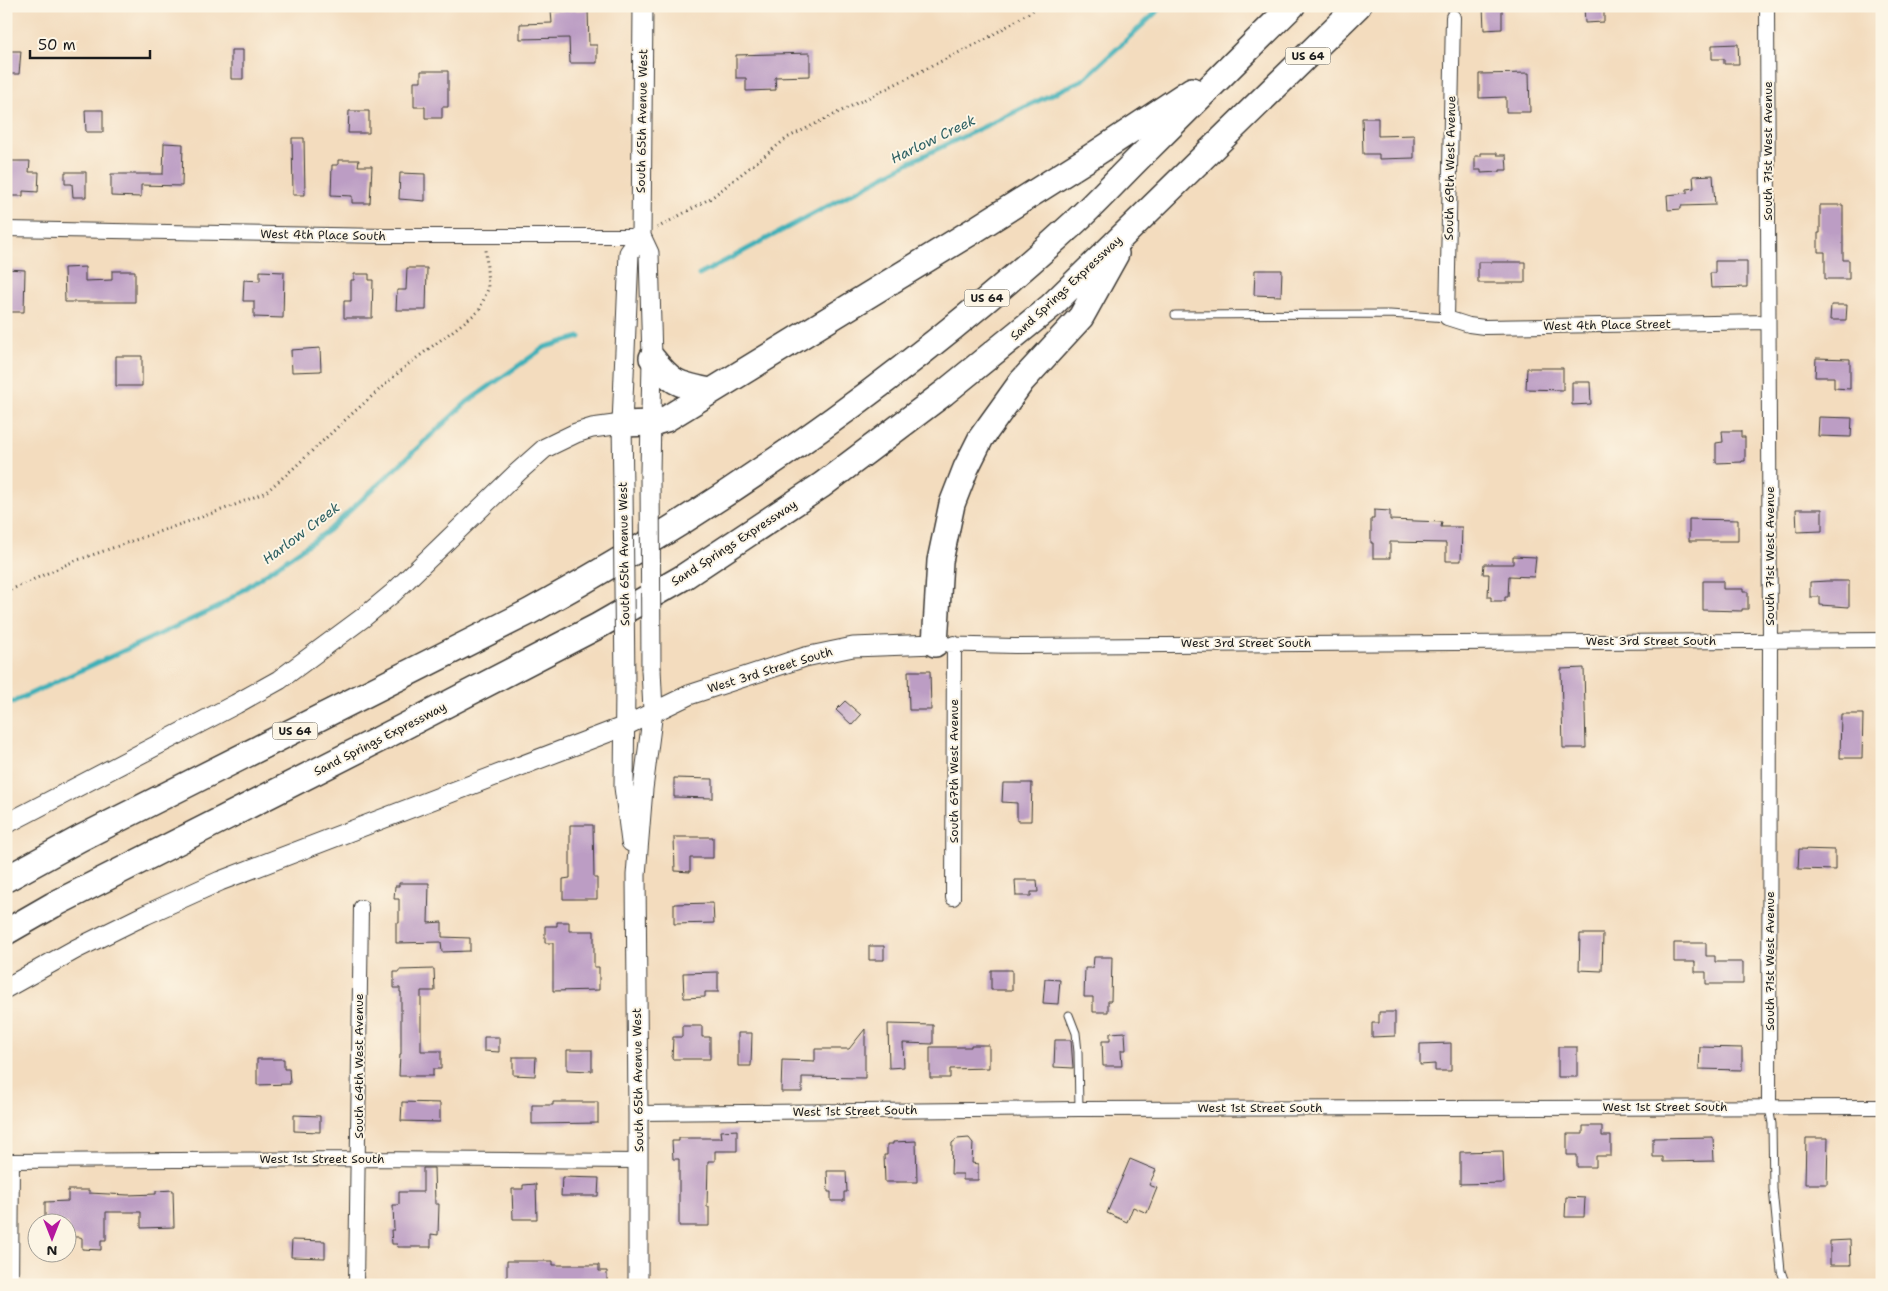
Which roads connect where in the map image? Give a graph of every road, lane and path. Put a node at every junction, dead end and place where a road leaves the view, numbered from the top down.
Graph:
1 (643, 6) edge
2 (1037, 6) edge
3 (1292, 6) edge
4 (1358, 6) edge
5 (1767, 6) edge
6 (1452, 17) dead end
7 (1238, 59) junction
8 (6, 229) edge
9 (1130, 229) junction
10 (486, 236) junction
11 (640, 236) junction
12 (1175, 315) dead end
13 (1447, 318) junction
14 (1768, 322) junction
15 (652, 358) junction
16 (710, 391) junction
17 (652, 423) junction
18 (622, 424) junction
19 (6, 592) edge
20 (1770, 640) junction
21 (1882, 640) edge
22 (944, 644) junction
23 (653, 711) junction
24 (625, 726) junction
25 (6, 824) edge
26 (636, 875) junction
27 (6, 879) edge
28 (953, 898) dead end
29 (360, 907) dead end
30 (6, 932) edge
31 (6, 988) edge
32 (1069, 1015) dead end
33 (1769, 1106) junction
34 (1882, 1107) edge
35 (1079, 1109) junction
36 (638, 1113) junction
37 (359, 1159) junction
38 (9, 1161) edge
39 (639, 1161) junction
40 (11, 1285) edge
41 (356, 1285) edge
42 (638, 1285) edge
43 (1786, 1285) edge

1 - 11 street, South 65th Avenue West
2 - 11 path
3 - 7 highway, US 64
4 - 9 highway, Sand Springs Expressway / US 64
5 - 14 street, South 71st West Avenue
6 - 13 street, South 69th West Avenue
7 - 16 highway
7 - 27 highway, US 64
8 - 10 street, West 4th Place South
9 - 22 highway
9 - 30 highway, Sand Springs Expressway / US 64
10 - 11 street, West 4th Place South
10 - 19 path
11 - 15 street, South 65th Avenue West
11 - 18 street, South 65th Avenue West
12 - 13 lane
13 - 14 street, West 4th Place Street
14 - 20 street, South 71st West Avenue
15 - 16 highway
15 - 17 street, South 65th Avenue West
16 - 17 highway
17 - 18 highway
17 - 23 street, South 65th Avenue West, bridge
18 - 24 street, South 65th Avenue West, bridge
18 - 25 street
20 - 21 street, West 3rd Street South
20 - 22 street, West 3rd Street South
20 - 33 street, South 71st West Avenue
22 - 23 street, West 3rd Street South
22 - 28 street, South 67th West Avenue
23 - 24 street, West 3rd Street South
23 - 26 street, South 65th Avenue West
24 - 26 street, South 65th Avenue West
24 - 31 street, West 3rd Street South
26 - 36 street, South 65th Avenue West
29 - 37 street, South 64th West Avenue
32 - 35 lane
33 - 34 street, West 1st Street South
33 - 35 street, West 1st Street South
33 - 43 lane
35 - 36 street, West 1st Street South
36 - 39 street, South 65th Avenue West
37 - 38 street, West 1st Street South
37 - 39 street, West 1st Street South
37 - 41 street, South 64th West Avenue
38 - 40 street
39 - 42 street, South 65th Avenue West

